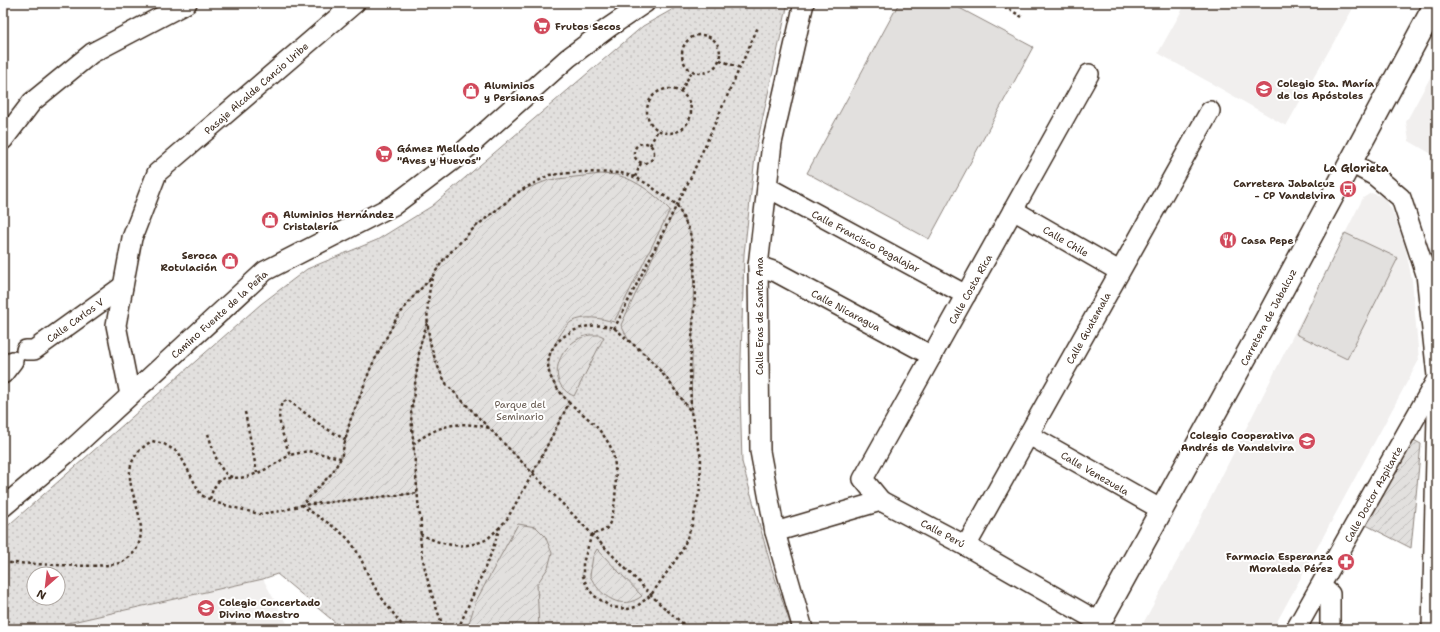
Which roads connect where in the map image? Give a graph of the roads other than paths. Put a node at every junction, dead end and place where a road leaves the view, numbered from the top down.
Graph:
1 (187, 3) edge
2 (355, 3) edge
3 (645, 3) edge
4 (804, 3) edge
5 (1436, 3) edge
6 (1089, 74) dead end
7 (1210, 111) dead end
8 (3, 140) edge
9 (1350, 163) junction
10 (766, 187) junction
11 (1013, 210) junction
12 (758, 266) junction
13 (1120, 271) junction
14 (123, 286) junction
15 (966, 295) junction
16 (932, 356) junction
17 (14, 362) edge
18 (1437, 376) edge
19 (1437, 380) edge
20 (130, 395) junction
21 (1437, 415) edge
22 (1029, 435) junction
23 (881, 501) junction
24 (3, 507) edge
25 (1162, 510) junction
26 (775, 532) junction
27 (966, 546) junction
28 (1321, 586) junction
29 (1097, 626) edge
30 (803, 629) edge
31 (1296, 629) edge
32 (1330, 629) edge
33 (1432, 629) edge

1 - 8 street
2 - 14 street, Pasaje Alcalde Cancio Uribe
3 - 20 street, Camino Fuente de la Peña
4 - 10 street, Calle Eras de Santa Ana
5 - 9 street, Carretera de Jabalcuz
6 - 11 street, Calle Costa Rica
7 - 13 street, Calle Guatemala
9 - 18 street
9 - 25 street, Carretera de Jabalcuz
10 - 12 street, Calle Eras de Santa Ana
10 - 15 street, Calle Francisco Pegalajar
11 - 13 street, Calle Chile
11 - 15 street, Calle Costa Rica
12 - 16 street, Calle Nicaragua
12 - 26 street, Calle Eras de Santa Ana
13 - 22 street, Calle Guatemala
14 - 17 street, Calle Carlos V
14 - 20 street
15 - 16 street, Calle Costa Rica
16 - 23 street, Calle Costa Rica
19 - 28 street, Calle Doctor Azpitarte
20 - 24 street, Camino Fuente de la Peña
21 - 33 street
22 - 25 street, Calle Venezuela
22 - 27 street, Calle Guatemala
23 - 26 street
23 - 27 street, Calle Perú
25 - 29 street, Carretera de Jabalcuz
26 - 30 street, Calle Eras de Santa Ana
27 - 29 street, Calle Perú
28 - 31 street, Calle Doctor Azpitarte
28 - 32 street

